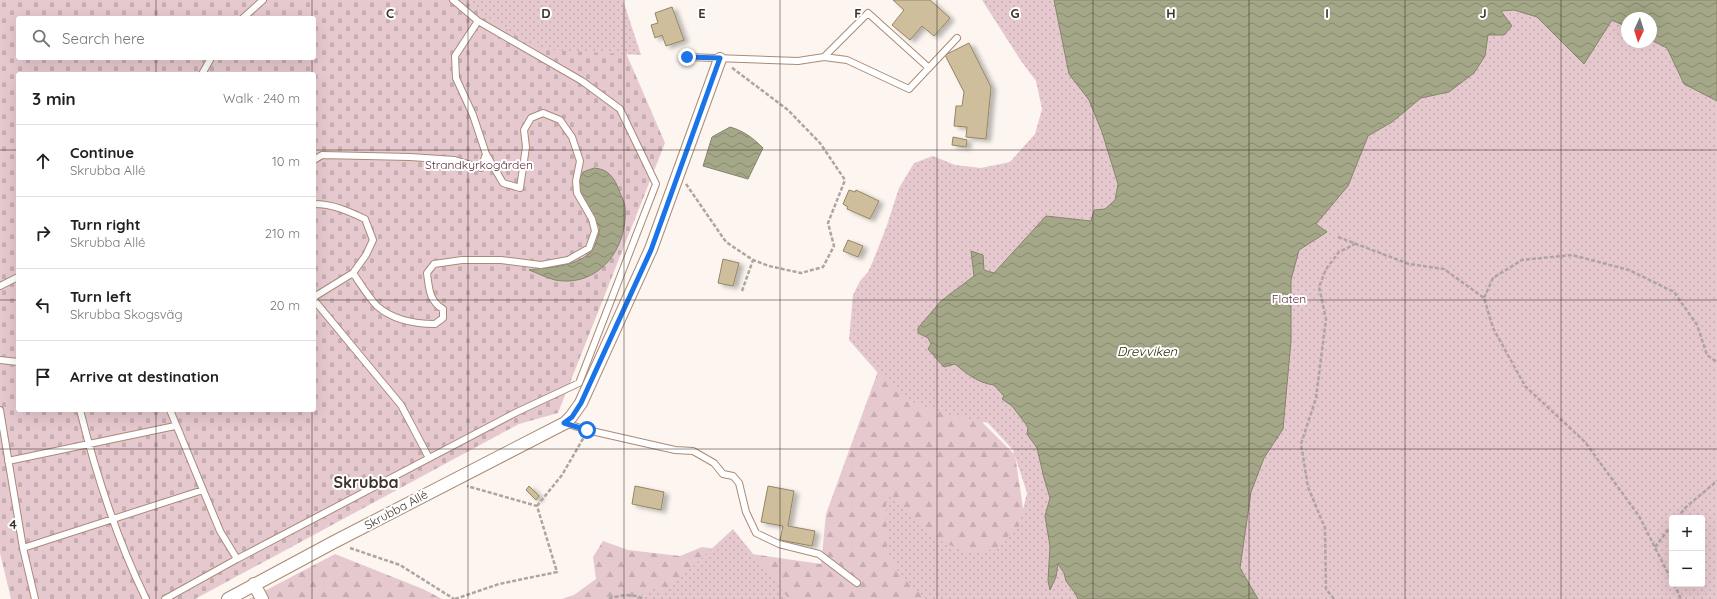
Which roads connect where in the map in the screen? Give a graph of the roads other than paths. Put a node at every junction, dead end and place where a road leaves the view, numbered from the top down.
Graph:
1 (263, 0) edge
2 (453, 0) edge
3 (245, 16) edge
4 (478, 21) junction
5 (957, 38) dead end
6 (687, 57) dead end
7 (824, 57) junction
8 (720, 58) junction
9 (210, 60) edge
10 (929, 68) junction
11 (203, 72) edge
12 (486, 154) junction
13 (316, 159) edge
14 (316, 204) edge
15 (353, 273) junction
16 (16, 278) edge
17 (0, 286) edge
18 (316, 298) edge
19 (316, 301) edge
20 (0, 360) edge
21 (16, 362) edge
22 (0, 410) edge
23 (81, 412) edge
24 (171, 412) edge
25 (564, 423) junction
26 (175, 426) junction
27 (89, 444) junction
28 (429, 458) junction
29 (8, 461) junction
30 (203, 490) junction
31 (113, 520) junction
32 (23, 548) junction
33 (237, 559) junction
34 (857, 582) dead end
35 (254, 584) junction
36 (34, 599) edge
37 (146, 599) edge
38 (165, 599) edge
39 (228, 599) edge
40 (262, 599) edge

1 - 3 lane
2 - 4 lane
4 - 12 lane
4 - 28 lane
5 - 10 lane
6 - 8 lane
7 - 8 lane
7 - 10 lane
7 - 10 lane
8 - 25 street, Skrubba Allé
9 - 11 lane
12 - 13 lane
12 - 15 lane
14 - 15 lane
15 - 18 lane
16 - 17 lane
19 - 28 lane
20 - 21 lane
22 - 29 lane
23 - 27 lane
24 - 26 lane
25 - 34 lane
25 - 35 street, Skrubba Allé
26 - 27 lane
26 - 30 lane
27 - 29 lane
27 - 31 lane
28 - 33 lane
29 - 32 lane
30 - 31 lane
30 - 33 lane
31 - 32 lane
31 - 37 lane
32 - 36 lane
33 - 38 lane
35 - 39 street, Skrubba Allé
35 - 40 street

